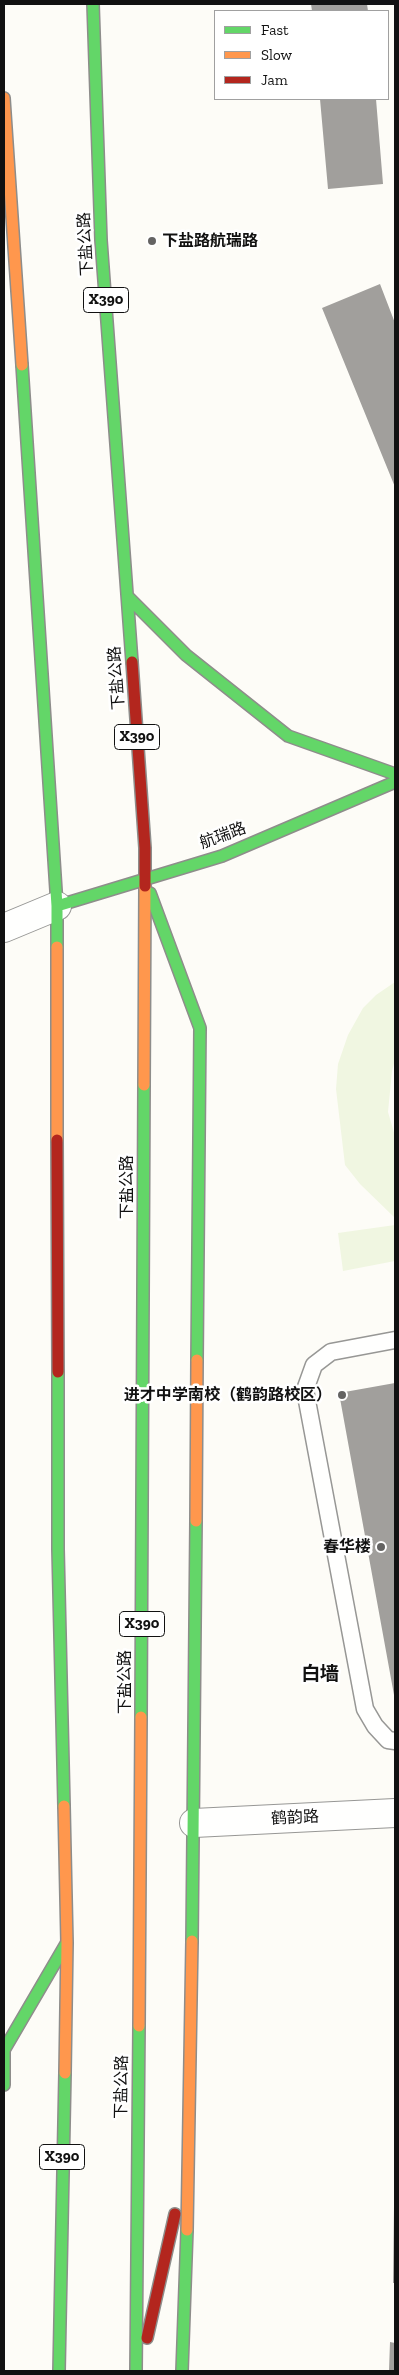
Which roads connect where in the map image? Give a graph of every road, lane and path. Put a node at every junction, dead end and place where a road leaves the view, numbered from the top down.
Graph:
1 (93, 4) edge
2 (4, 98) edge
3 (128, 597) junction
4 (395, 774) edge
5 (395, 782) edge
6 (144, 878) junction
7 (57, 906) junction
8 (4, 928) edge
9 (395, 1340) edge
10 (395, 1741) edge
11 (395, 1813) edge
12 (194, 1822) junction
13 (67, 1943) junction
14 (4, 2085) edge
15 (190, 2149) junction
16 (59, 2371) edge
17 (136, 2371) edge
18 (140, 2371) edge
19 (182, 2371) edge

1 - 3 main road, 下盐公路 / X390
2 - 7 main road, X390
3 - 4 main road
3 - 6 main road, 下盐公路 / X390
5 - 6 main road, 航瑞路
6 - 7 main road, 航瑞路
6 - 12 main road
6 - 17 main road, 下盐公路 / X390
7 - 8 street
7 - 13 main road, X390
9 - 10 lane
11 - 12 street, 鹤韵路
12 - 15 main road
13 - 14 main road
13 - 16 main road, X390
15 - 18 main road
15 - 19 main road

